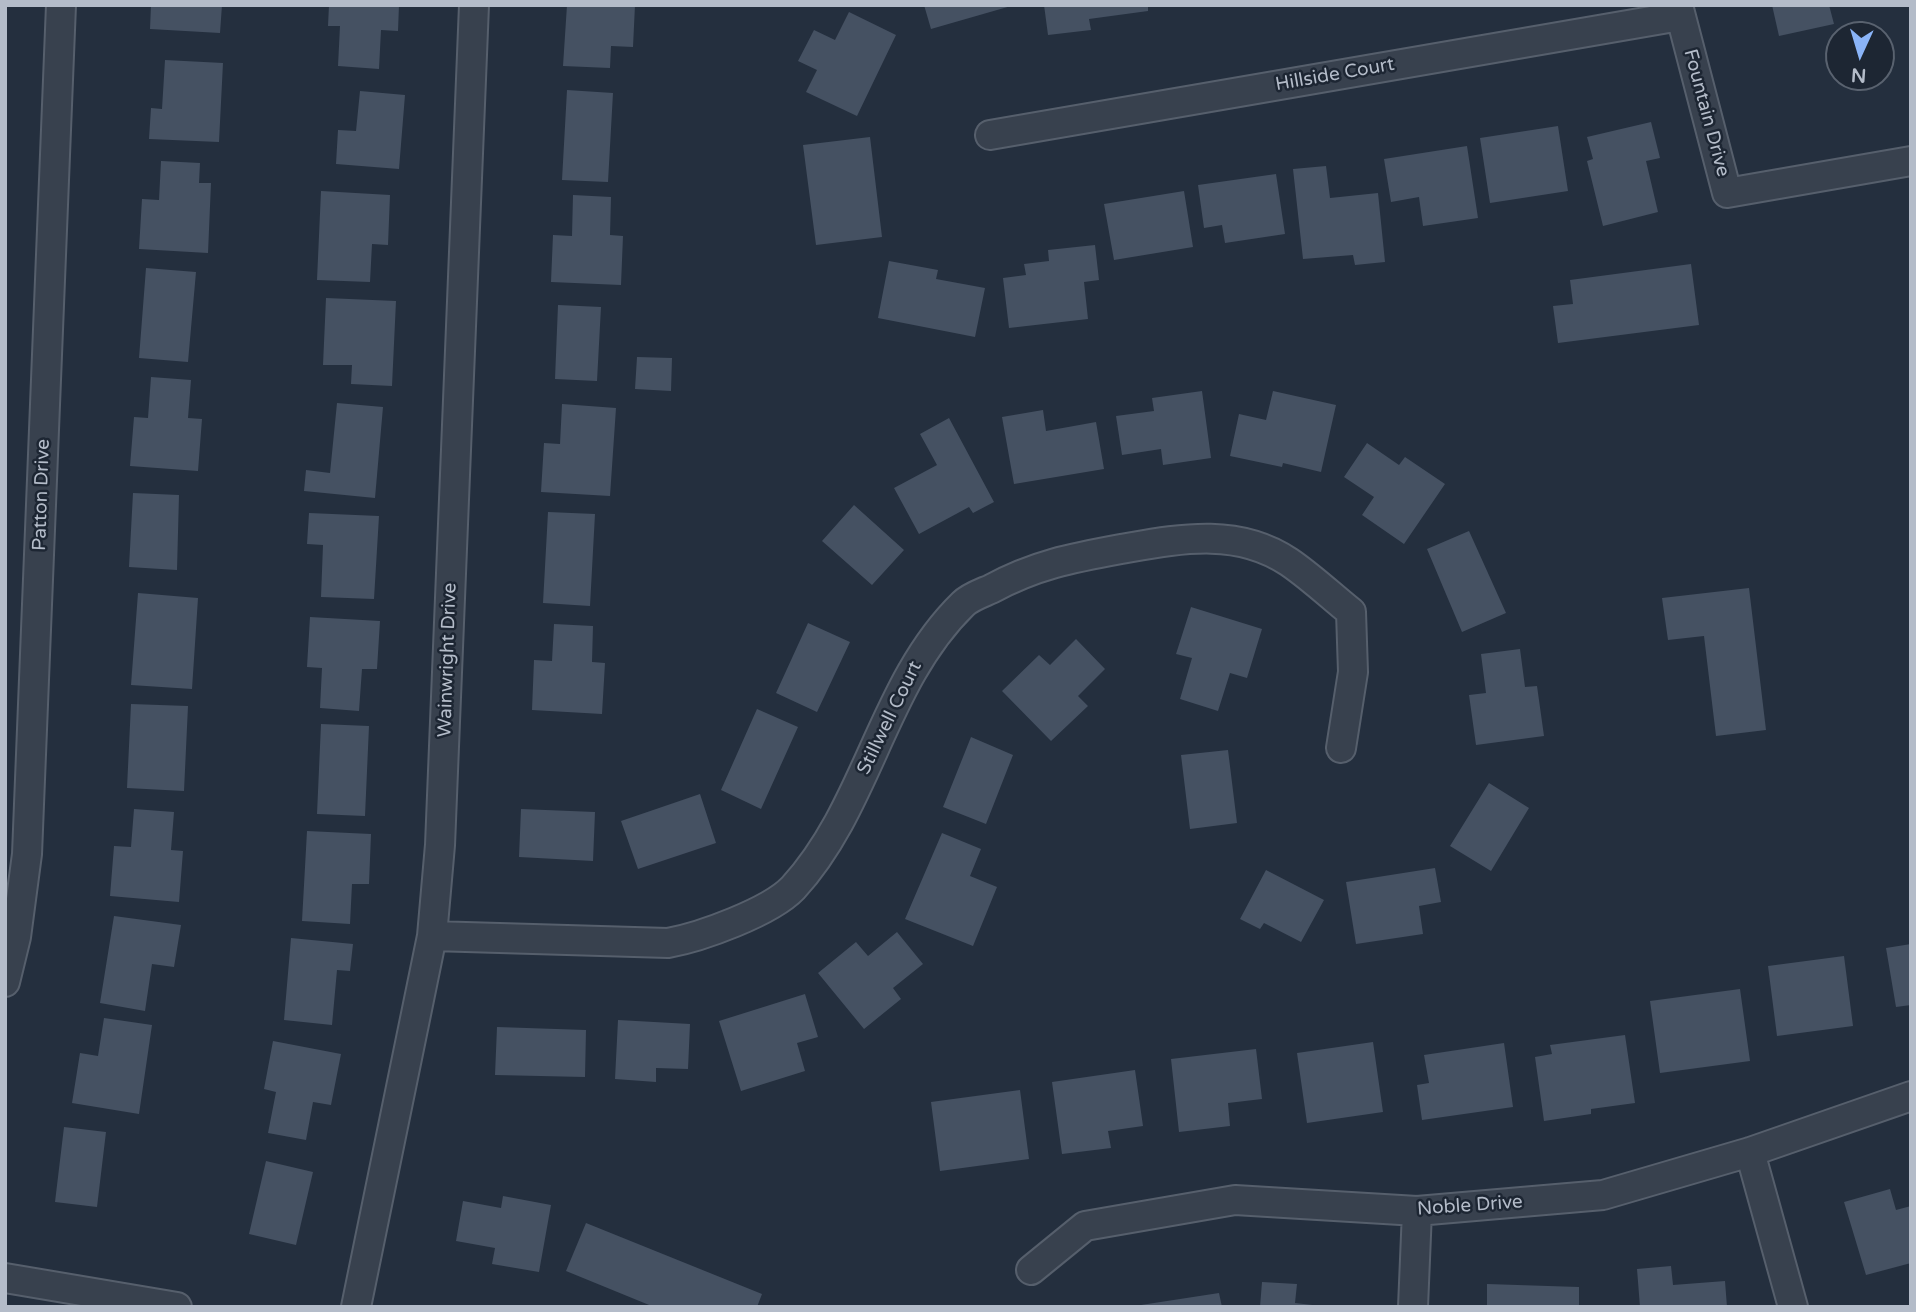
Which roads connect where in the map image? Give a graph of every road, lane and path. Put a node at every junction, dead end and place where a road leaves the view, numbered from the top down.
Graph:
1 (61, 5) edge
2 (474, 5) edge
3 (1679, 10) edge
4 (989, 135) dead end
5 (1911, 161) edge
6 (1340, 748) dead end
7 (432, 936) junction
8 (5, 982) edge
9 (1911, 1096) edge
10 (1750, 1152) junction
11 (1417, 1211) junction
12 (1031, 1270) dead end
13 (5, 1278) edge
14 (84, 1299) edge
15 (177, 1307) edge
16 (355, 1307) edge
17 (1413, 1307) edge
18 (1793, 1307) edge

1 - 8 street, Patton Drive
2 - 7 street, Wainwright Drive
3 - 4 street, Hillside Court
3 - 5 street, Fountain Drive
6 - 7 street, Stillwell Court
7 - 16 street, Wainwright Drive
9 - 10 street, Noble Drive
10 - 11 street, Noble Drive
10 - 18 street
11 - 12 street, Noble Drive
11 - 17 street
13 - 14 street
14 - 15 street

